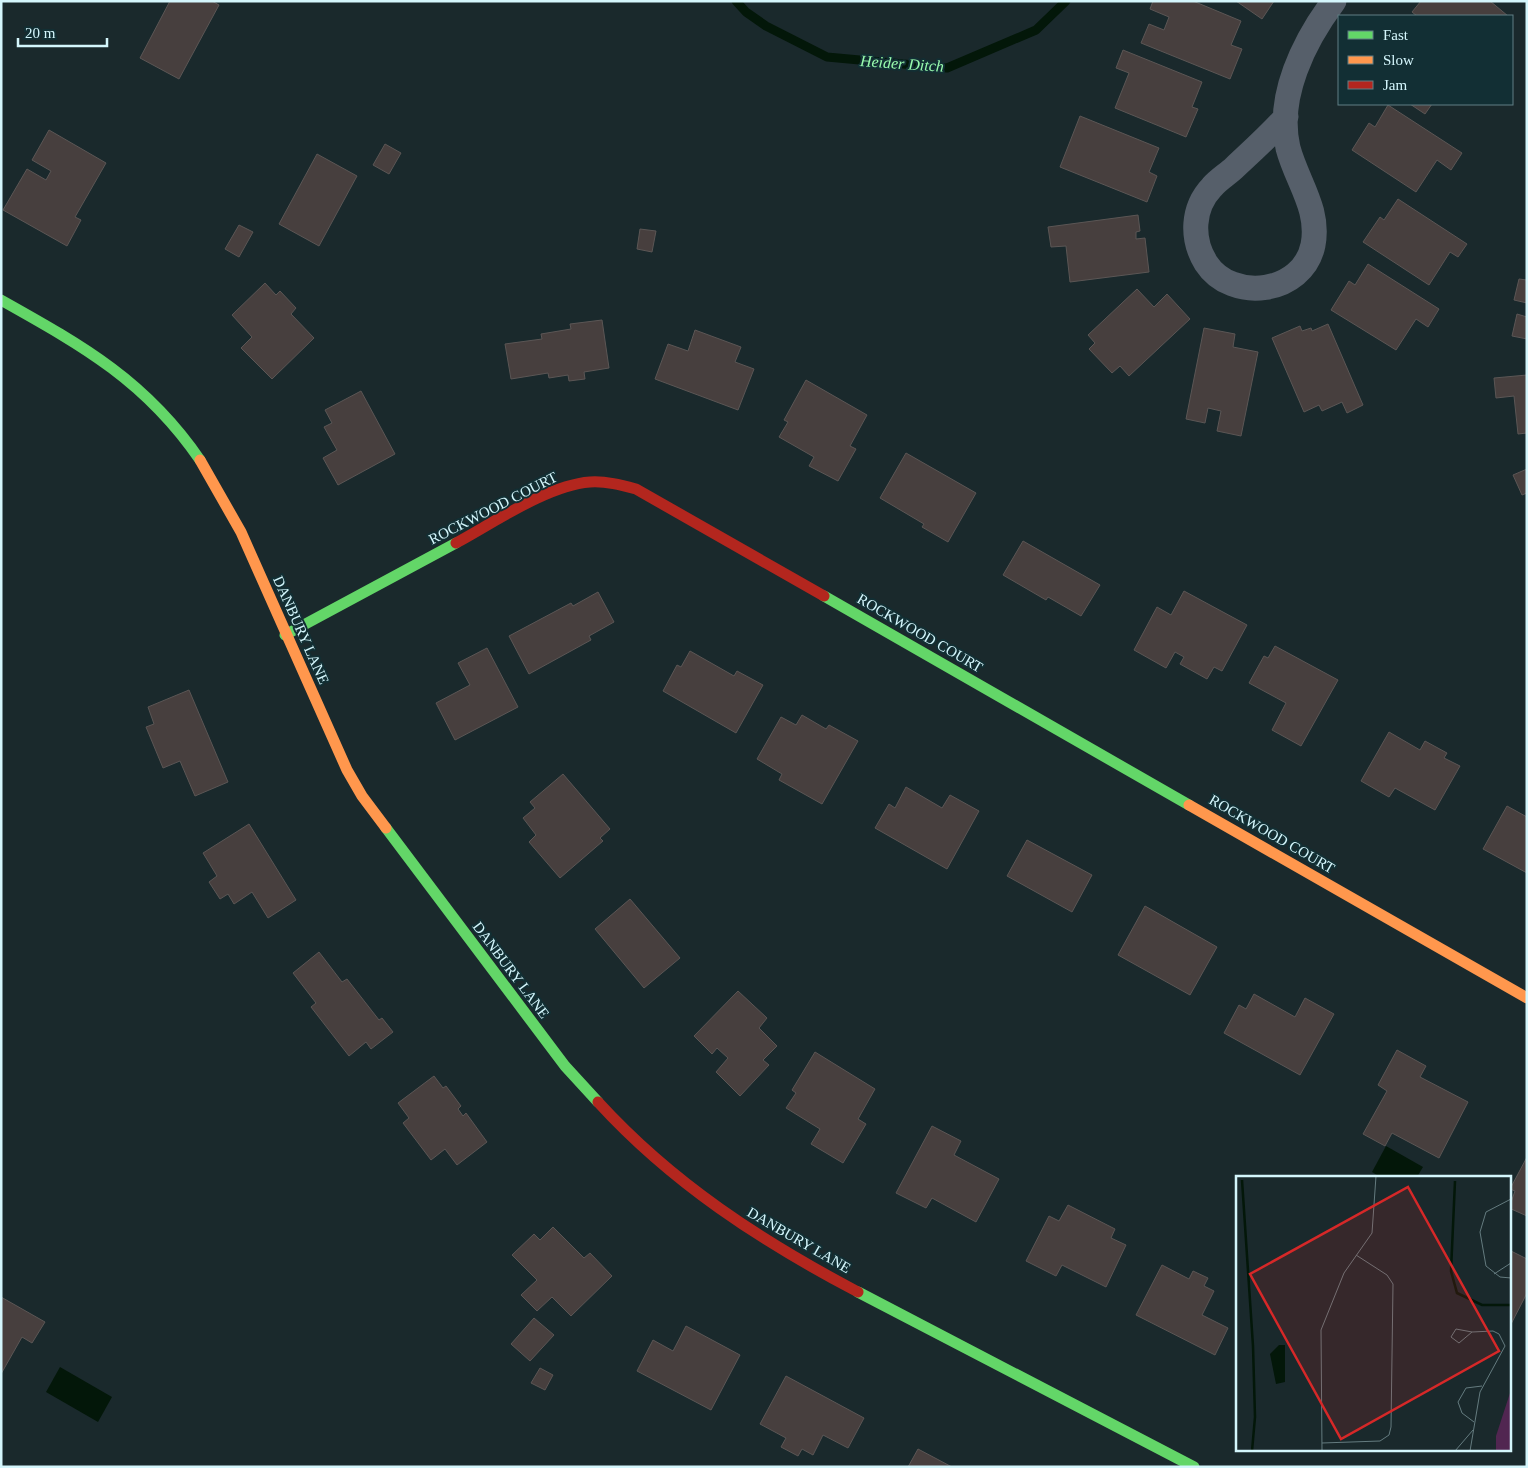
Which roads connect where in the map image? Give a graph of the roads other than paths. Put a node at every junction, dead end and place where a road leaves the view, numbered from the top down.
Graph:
1 (1334, 1) edge
2 (1286, 116) junction
3 (1, 300) edge
4 (286, 636) junction
5 (1527, 998) edge
6 (1194, 1467) edge

1 - 2 street
2 - 2 street
3 - 4 street, DANBURY LANE
4 - 5 street, ROCKWOOD COURT
4 - 6 street, DANBURY LANE

